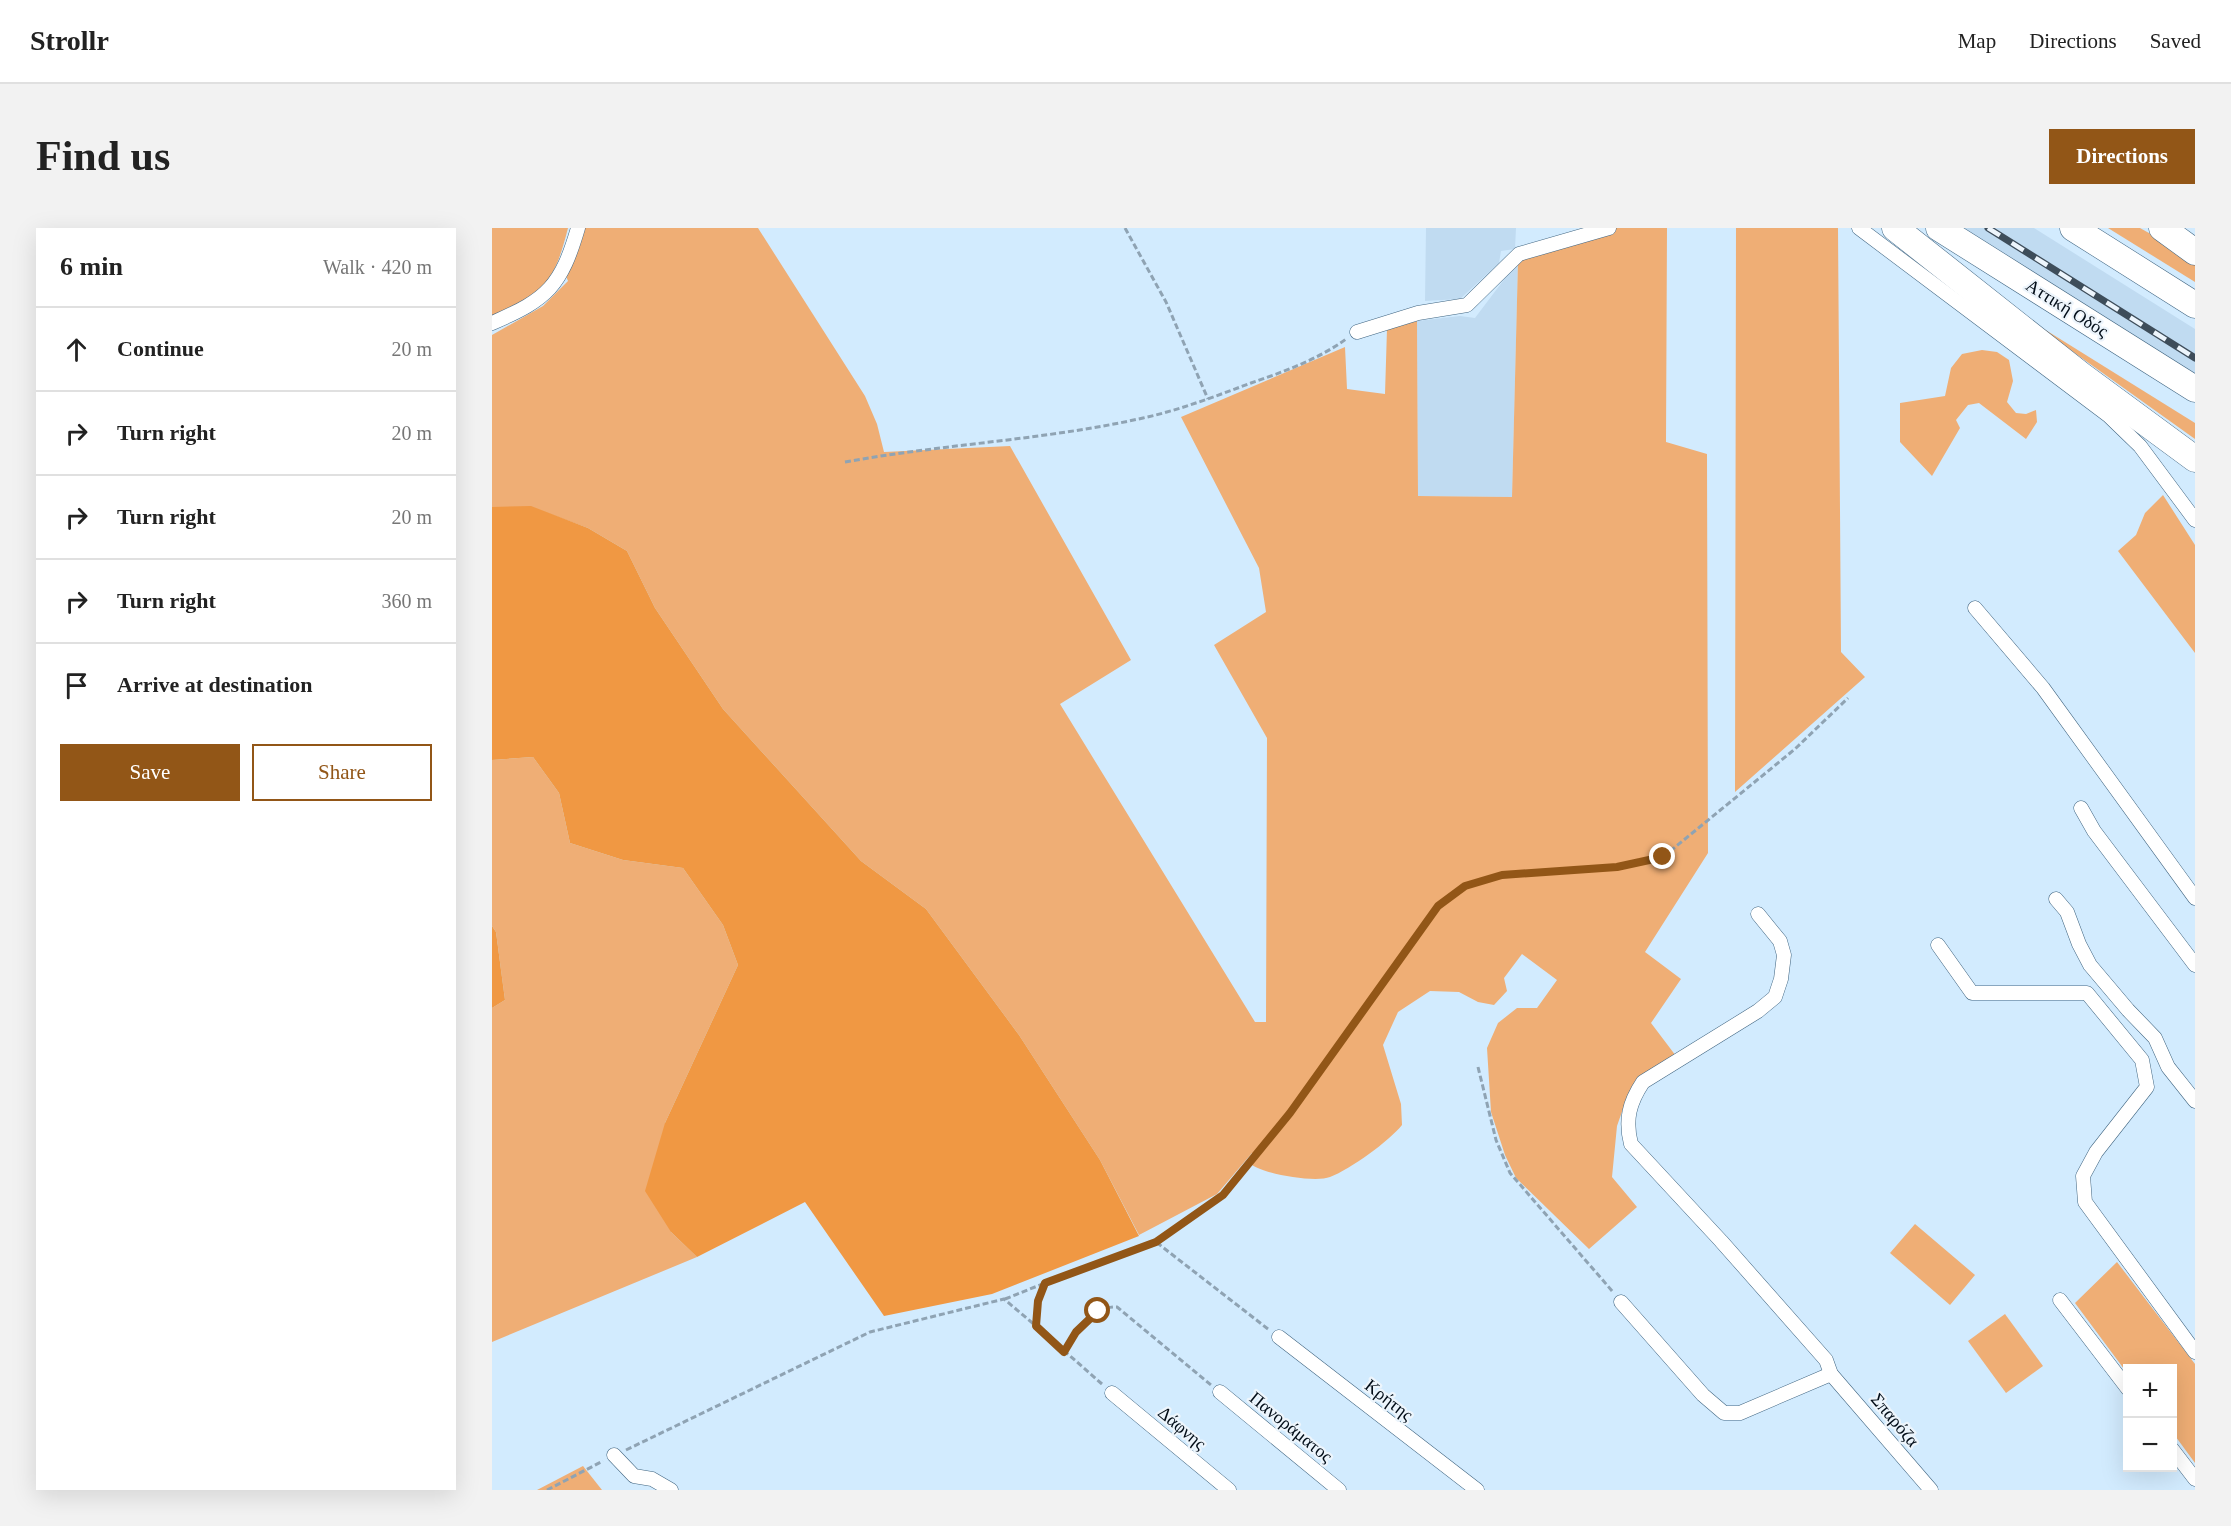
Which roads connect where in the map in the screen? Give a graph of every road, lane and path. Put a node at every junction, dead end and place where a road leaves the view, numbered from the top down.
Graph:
1 (578, 228) edge
2 (1125, 228) edge
3 (1609, 228) edge
4 (1859, 228) edge
5 (1895, 228) edge
6 (1939, 228) edge
7 (2073, 228) edge
8 (2162, 228) edge
9 (2195, 252) edge
10 (2195, 305) edge
11 (492, 323) edge
12 (1357, 332) joint
13 (2195, 389) edge
14 (1208, 399) junction
15 (2195, 459) edge
16 (845, 462) dead end
17 (2195, 520) edge
18 (1975, 608) dead end
19 (1848, 698) dead end
20 (2081, 808) dead end
21 (2195, 898) edge
22 (2056, 899) dead end
23 (1758, 914) dead end
24 (1938, 945) dead end
25 (2195, 964) edge
26 (1478, 1067) dead end
27 (2195, 1101) edge
28 (1156, 1242) junction
29 (1045, 1283) junction
30 (1004, 1299) junction
31 (2060, 1300) dead end
32 (1621, 1302) joint
33 (1036, 1326) junction
34 (1279, 1338) joint
35 (1064, 1352) junction
36 (2195, 1352) edge
37 (1831, 1374) junction
38 (2123, 1384) edge
39 (1220, 1392) joint
40 (1112, 1393) joint
41 (614, 1455) junction
42 (2177, 1456) edge
43 (2195, 1479) edge
44 (547, 1490) edge
45 (671, 1490) edge
46 (1229, 1490) edge
47 (1339, 1490) edge
48 (1477, 1490) edge
49 (1931, 1490) edge

1 - 11 street
2 - 14 path
3 - 12 street
4 - 17 street
5 - 15 highway
6 - 13 highway, Αττική Οδός
7 - 10 highway
8 - 9 highway
12 - 14 path
14 - 16 path
18 - 21 street
19 - 28 path
20 - 25 street
22 - 27 street
23 - 37 street, Σπαρόζα
24 - 36 street
26 - 32 path
28 - 29 path
28 - 34 path
29 - 30 path
29 - 33 path
30 - 33 path
30 - 41 path
31 - 38 street
32 - 37 street
33 - 35 path
34 - 48 street, Κρήτης
35 - 39 path
35 - 40 path
37 - 49 street, Σπαρόζα
39 - 47 street, Πανοράματος
40 - 46 street, Δάφνης
41 - 44 path
41 - 45 street
42 - 43 street

